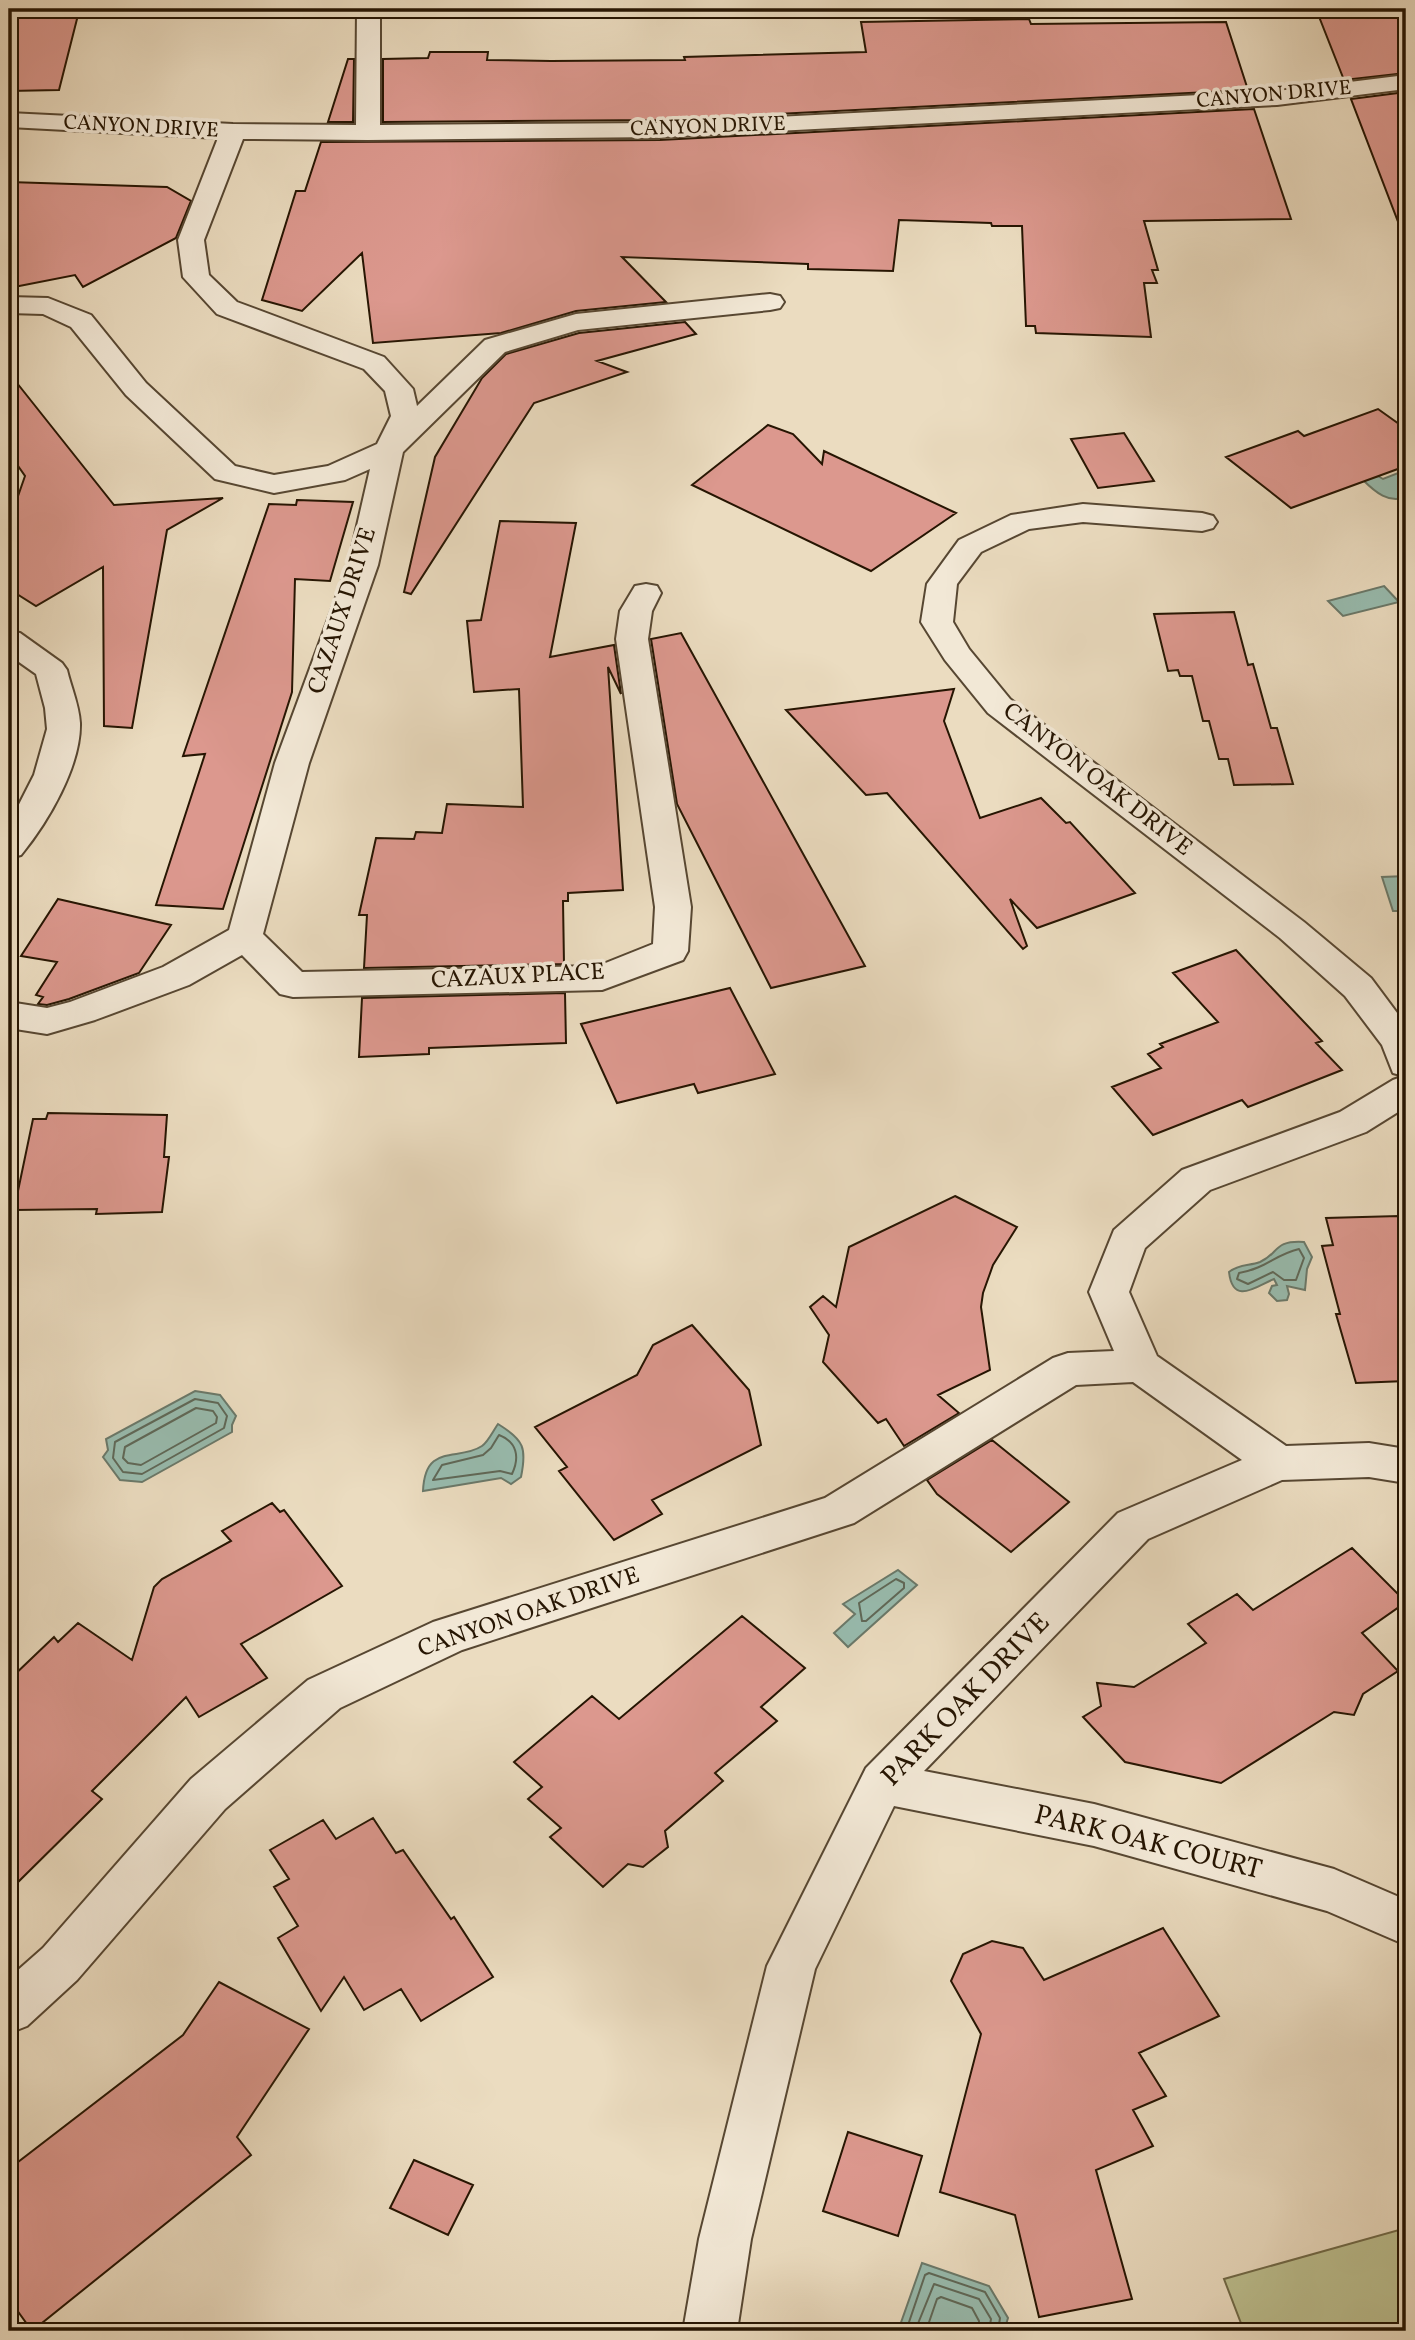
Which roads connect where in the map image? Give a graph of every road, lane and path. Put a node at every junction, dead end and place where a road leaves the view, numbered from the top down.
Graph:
1 (368, 9) edge
2 (1406, 82) edge
3 (9, 120) edge
4 (233, 131) junction
5 (368, 134) junction
6 (770, 302) dead end
7 (9, 305) edge
8 (389, 449) junction
9 (1202, 522) dead end
10 (646, 593) dead end
11 (9, 640) edge
12 (9, 847) edge
13 (245, 937) junction
14 (9, 1016) edge
15 (1406, 1064) edge
16 (1406, 1089) edge
17 (1140, 1366) junction
18 (1278, 1462) junction
19 (1406, 1465) edge
20 (882, 1783) junction
21 (1406, 1923) edge
22 (9, 2010) edge
23 (710, 2331) edge

1 - 5 street
2 - 5 street, CANYON DRIVE
3 - 4 street, CANYON DRIVE
4 - 5 street, CANYON DRIVE
4 - 8 street, CAZAUX DRIVE
6 - 8 street
7 - 8 street
8 - 13 street, CAZAUX DRIVE
9 - 15 street, CANYON OAK DRIVE
10 - 13 street, CAZAUX PLACE
11 - 12 street
13 - 14 street
16 - 17 street
17 - 18 street
17 - 22 street, CANYON OAK DRIVE
18 - 19 street, PARK OAK DRIVE
18 - 20 street, PARK OAK DRIVE
20 - 21 street, PARK OAK COURT
20 - 23 street, PARK OAK DRIVE

